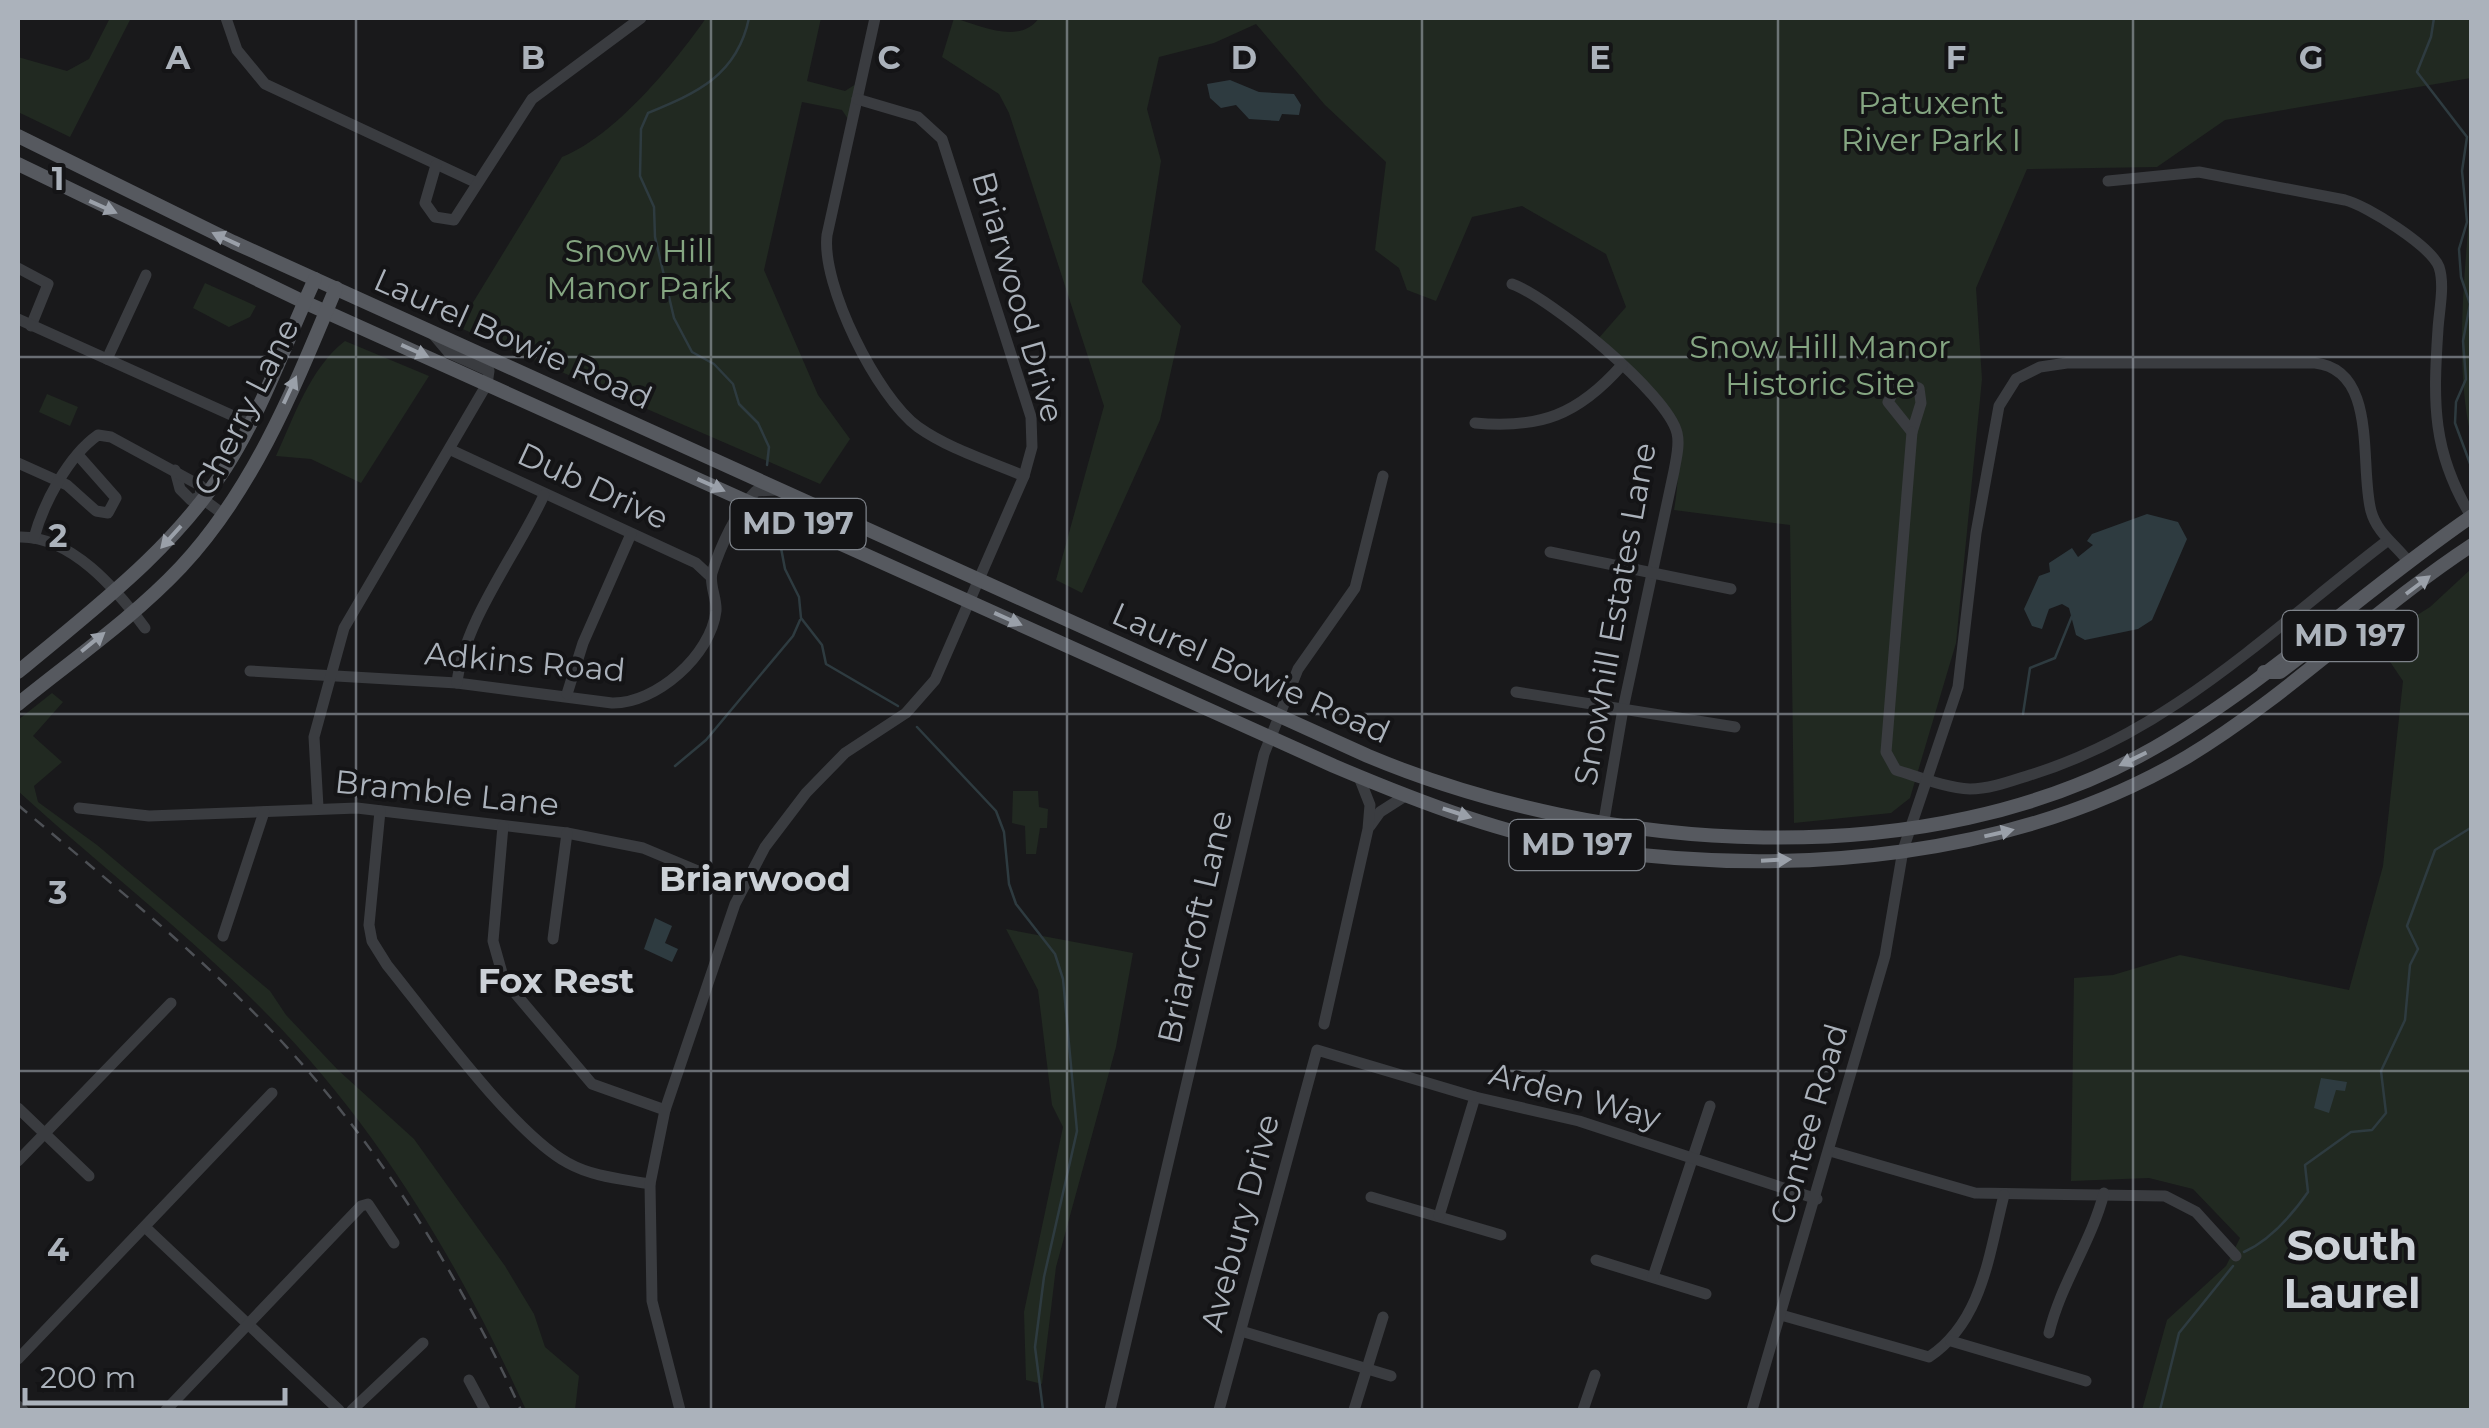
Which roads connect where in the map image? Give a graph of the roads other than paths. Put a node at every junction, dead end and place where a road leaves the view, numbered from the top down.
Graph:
1 (226, 18) edge
2 (641, 18) edge
3 (875, 18) edge
4 (857, 99) junction
5 (18, 136) edge
6 (18, 164) edge
7 (436, 165) junction
8 (2108, 181) dead end
9 (477, 182) junction
10 (18, 268) edge
11 (146, 275) dead end
12 (315, 279) junction
13 (1512, 284) dead end
14 (336, 288) junction
15 (304, 302) junction
16 (326, 312) junction
17 (18, 319) edge
18 (32, 326) junction
19 (432, 333) junction
20 (106, 359) junction
21 (1622, 365) junction
22 (488, 384) junction
23 (1475, 422) dead end
24 (250, 423) junction
25 (1912, 432) dead end
26 (450, 450) junction
27 (78, 454) junction
28 (18, 463) edge
29 (1024, 476) junction
30 (1383, 476) dead end
31 (61, 482) junction
32 (780, 490) junction
33 (544, 494) junction
34 (202, 498) junction
35 (746, 501) junction
36 (223, 514) junction
37 (2471, 516) edge
38 (631, 534) junction
39 (18, 537) edge
40 (34, 538) junction
41 (2388, 541) junction
42 (2472, 545) edge
43 (1550, 552) dead end
44 (2408, 561) junction
45 (1650, 573) junction
46 (710, 576) junction
47 (978, 580) junction
48 (1731, 589) dead end
49 (116, 590) junction
50 (969, 602) junction
51 (132, 610) junction
52 (145, 628) dead end
53 (2347, 639) junction
54 (250, 671) dead end
55 (18, 672) edge
56 (2264, 672) junction
57 (330, 677) junction
58 (457, 682) junction
59 (1516, 692) dead end
60 (566, 694) junction
61 (18, 704) edge
62 (1622, 709) junction
63 (1278, 716) junction
64 (1735, 727) dead end
65 (1269, 737) junction
66 (1359, 777) junction
67 (1927, 780) junction
68 (1405, 796) junction
69 (318, 807) junction
70 (79, 808) dead end
71 (380, 811) junction
72 (264, 812) junction
73 (1605, 824) junction
74 (503, 826) junction
75 (1910, 826) junction
76 (1368, 829) junction
77 (568, 833) junction
78 (1599, 850) junction
79 (1903, 850) junction
80 (741, 890) junction
81 (223, 936) dead end
82 (553, 939) dead end
83 (171, 1002) dead end
84 (1324, 1024) dead end
85 (1317, 1050) joint
86 (272, 1092) dead end
87 (1474, 1097) junction
88 (1710, 1106) dead end
89 (18, 1108) edge
90 (665, 1110) junction
91 (44, 1133) junction
92 (1830, 1151) junction
93 (1692, 1158) junction
94 (18, 1161) edge
95 (89, 1176) dead end
96 (650, 1184) junction
97 (2104, 1193) junction
98 (2004, 1194) junction
99 (1371, 1197) dead end
100 (1817, 1199) junction
101 (1439, 1216) junction
102 (145, 1227) junction
103 (1501, 1235) dead end
104 (394, 1243) dead end
105 (2236, 1256) dead end
106 (1596, 1260) dead end
107 (1654, 1277) junction
108 (1706, 1294) dead end
109 (1781, 1315) junction
110 (1384, 1316) dead end
111 (248, 1325) junction
112 (1241, 1331) junction
113 (2049, 1333) dead end
114 (1951, 1340) junction
115 (424, 1342) dead end
116 (18, 1359) edge
117 (1367, 1368) junction
118 (1594, 1375) dead end
119 (1391, 1376) dead end
120 (468, 1380) dead end
121 (2086, 1382) dead end
122 (166, 1410) edge
123 (339, 1410) edge
124 (352, 1410) edge
125 (485, 1410) edge
126 (680, 1410) edge
127 (1110, 1410) edge
128 (1219, 1410) edge
129 (1354, 1410) edge
130 (1584, 1410) edge
131 (1752, 1410) edge

1 - 7 street
2 - 9 street
3 - 4 street
4 - 29 street, Briarwood Drive
4 - 29 street
12 -> 5 main road, Laurel Bowie Road / MD 197
6 -> 15 main road, Laurel Bowie Road / MD 197
7 - 9 street
7 - 9 street
8 - 37 street
10 - 18 street
11 - 20 street
12 - 14 main road, Laurel Bowie Road / MD 197
12 - 15 main road, Cherry Lane
13 - 21 street, Snowhill Estates Lane
14 - 16 main road, Cherry Lane
14 - 19 main road, Laurel Bowie Road / MD 197
15 - 16 main road, Laurel Bowie Road / MD 197
15 - 24 main road, Cherry Lane
16 -> 22 main road, Laurel Bowie Road / MD 197
36 -> 16 main road, Cherry Lane
17 - 18 street
18 - 20 street
19 - 22 street
19 - 32 main road, Laurel Bowie Road / MD 197
20 - 24 street
21 - 23 street
21 - 45 street, Snowhill Estates Lane
22 - 26 street
22 -> 35 main road, Laurel Bowie Road / MD 197
24 - 34 main road, Cherry Lane
25 - 67 street
26 - 33 street, Dub Drive
26 - 57 street
27 - 31 street
27 - 31 street
27 - 34 street
28 - 31 street
29 - 47 street, Briarwood Drive
30 - 63 street, Briarcroft Lane
31 - 40 street
32 - 35 street
32 - 47 main road, Laurel Bowie Road / MD 197
33 - 38 street, Dub Drive
33 - 58 street
34 - 36 street
34 -> 49 main road, Cherry Lane
35 - 46 street, Adkins Road
35 - 50 main road, Laurel Bowie Road / MD 197
36 - 51 main road, Cherry Lane
37 - 44 main road, Laurel Bowie Road / MD 197
38 - 46 street, Dub Drive
38 - 60 street
39 - 40 street
40 - 49 street
41 - 44 street
41 - 67 street
41 - 67 street, Contee Road
53 -> 42 main road, Laurel Bowie Road / MD 197
43 - 45 street
44 - 56 main road, Laurel Bowie Road / MD 197
45 - 48 street
45 - 62 street, Snowhill Estates Lane
46 - 60 street, Adkins Road
47 - 50 street, Briarwood Drive
47 - 63 main road, Laurel Bowie Road / MD 197
49 - 51 street
49 - 55 main road, Cherry Lane
50 -> 65 main road, Laurel Bowie Road / MD 197
50 - 80 street, Briarwood Drive
51 - 52 street
61 -> 51 main road, Cherry Lane
53 - 56 main road
79 -> 53 main road, Laurel Bowie Road / MD 197
54 - 57 street, Adkins Road
56 -> 75 main road, Laurel Bowie Road / MD 197
57 - 58 street, Adkins Road
57 - 69 street
58 - 60 street, Adkins Road
59 - 62 street
62 - 64 street
62 - 73 street, Snowhill Estates Lane
63 - 65 street, Briarcroft Lane
63 - 73 main road, Laurel Bowie Road / MD 197
65 - 66 main road, Laurel Bowie Road / MD 197
65 - 127 street, Briarcroft Lane
66 - 68 main road, Laurel Bowie Road / MD 197
66 - 76 street
67 - 75 street, Contee Road
68 - 76 street
68 -> 78 main road, Laurel Bowie Road / MD 197
69 - 71 street, Bramble Lane
69 - 72 street, Bramble Lane
70 - 72 street, Bramble Lane
71 - 74 street, Bramble Lane
71 - 96 street
72 - 81 street
73 - 75 main road, Laurel Bowie Road / MD 197
73 - 78 street, Snowhill Estates Lane
74 - 77 street, Bramble Lane
74 - 90 street
75 - 79 street, Contee Road
76 - 84 street
77 - 80 street, Bramble Lane
77 - 82 street
78 -> 79 main road, Laurel Bowie Road / MD 197
79 - 92 street, Contee Road
80 - 90 street, Briarwood Drive
83 - 91 street
85 - 87 street, Arden Way
85 - 112 street, Avebury Drive
86 - 102 street
87 - 93 street, Arden Way
87 - 101 street
88 - 93 street
89 - 91 street
90 - 96 street, Briarwood Drive
91 - 94 street
91 - 95 street
92 - 98 street
92 - 100 street, Contee Road
93 - 100 street, Arden Way
93 - 107 street
96 - 126 street, Briarwood Drive
97 - 98 street
97 - 105 street
97 - 113 street
98 - 114 street
99 - 101 street
100 - 109 street, Contee Road
101 - 103 street
102 - 111 street
102 - 116 street
104 - 111 street
106 - 107 street
107 - 108 street
109 - 114 street
109 - 131 street, Contee Road
110 - 117 street
111 - 122 street
111 - 123 street
112 - 117 street
112 - 128 street, Avebury Drive
114 - 121 street
115 - 124 street
117 - 119 street
117 - 129 street
118 - 130 street
120 - 125 street

